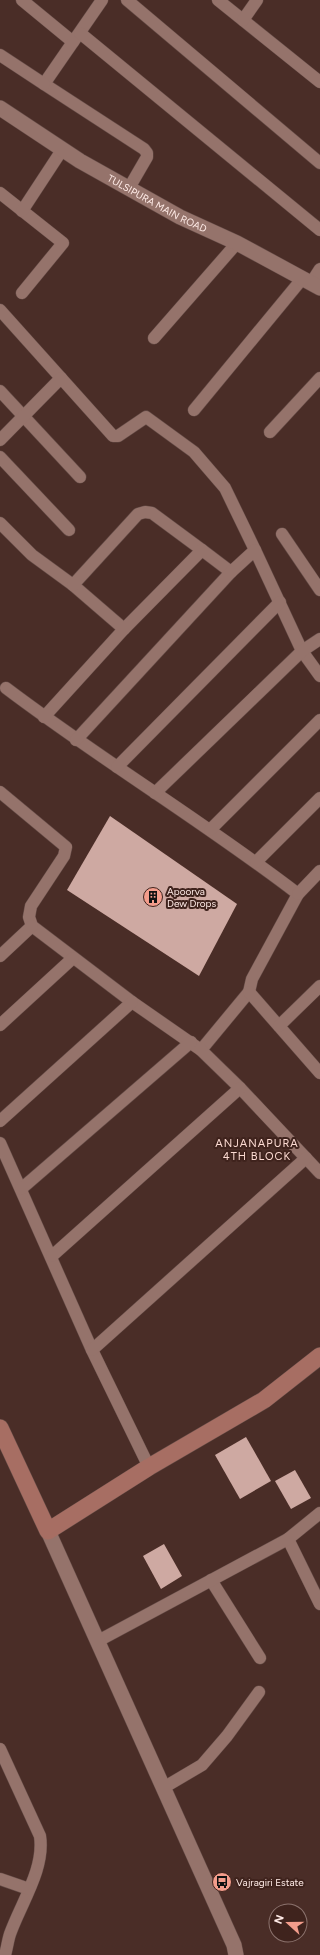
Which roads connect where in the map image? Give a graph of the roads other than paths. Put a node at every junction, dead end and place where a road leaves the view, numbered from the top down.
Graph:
1 (22, 0) edge
2 (102, 0) edge
3 (126, 0) edge
4 (218, 0) edge
5 (257, 0) edge
6 (243, 20) junction
7 (76, 38) junction
8 (0, 55) edge
9 (320, 82) edge
10 (44, 84) junction
11 (0, 108) edge
12 (62, 150) junction
13 (320, 163) edge
14 (129, 188) junction
15 (0, 193) edge
16 (22, 211) junction
17 (320, 230) edge
18 (237, 243) junction
19 (320, 269) edge
20 (311, 283) edge
21 (22, 293) dead end
22 (0, 311) edge
23 (154, 338) dead end
24 (61, 378) junction
25 (320, 378) edge
26 (0, 391) edge
27 (194, 410) dead end
28 (23, 416) junction
29 (270, 432) dead end
30 (0, 440) edge
31 (0, 457) edge
32 (80, 477) dead end
33 (0, 523) edge
34 (69, 530) dead end
35 (282, 534) dead end
36 (202, 550) junction
37 (255, 550) junction
38 (231, 572) junction
39 (73, 585) junction
40 (320, 590) edge
41 (280, 602) junction
42 (124, 629) junction
43 (320, 639) edge
44 (302, 651) junction
45 (320, 676) edge
46 (6, 688) dead end
47 (44, 717) junction
48 (320, 720) edge
49 (76, 740) junction
50 (116, 767) junction
51 (0, 792) edge
52 (155, 793) junction
53 (320, 798) edge
54 (210, 830) junction
55 (256, 862) junction
56 (320, 871) edge
57 (298, 894) junction
58 (32, 926) junction
59 (0, 956) edge
60 (72, 958) junction
61 (320, 986) edge
62 (249, 992) junction
63 (132, 1002) junction
64 (0, 1025) edge
65 (279, 1026) junction
66 (191, 1042) junction
67 (201, 1050) junction
68 (320, 1072) edge
69 (240, 1088) junction
70 (0, 1121) edge
71 (0, 1143) edge
72 (306, 1158) junction
73 (320, 1173) edge
74 (22, 1189) junction
75 (52, 1256) junction
76 (92, 1350) junction
77 (320, 1356) edge
78 (1, 1434) edge
79 (149, 1467) junction
80 (320, 1513) edge
81 (48, 1531) junction
82 (288, 1539) junction
83 (211, 1580) junction
84 (320, 1604) edge
85 (98, 1641) junction
86 (260, 1658) dead end
87 (259, 1692) dead end
88 (0, 1749) edge
89 (4, 1766) edge
90 (163, 1788) junction
91 (0, 1879) edge
92 (29, 1889) junction
93 (238, 1952) edge
94 (5, 1955) edge

1 - 7 street
2 - 7 street
3 - 13 street
4 - 6 street
5 - 6 street
6 - 9 street
7 - 10 street
7 - 17 street
8 - 10 street
10 - 14 street
11 - 12 street, TULSIPURA MAIN ROAD
12 - 14 street, TULSIPURA MAIN ROAD
12 - 16 street
14 - 18 street, TULSIPURA MAIN ROAD
15 - 16 street
16 - 21 street
18 - 20 street, TULSIPURA MAIN ROAD
18 - 23 street
19 - 20 street
20 - 27 street
22 - 24 street
24 - 28 street
24 - 37 street
25 - 29 street
26 - 28 street
28 - 30 street
28 - 32 street
31 - 34 street
33 - 39 street
35 - 40 street
36 - 38 street
36 - 39 street
36 - 42 street
37 - 38 street
37 - 41 street
38 - 49 street
39 - 42 street
41 - 44 street
41 - 50 street
42 - 47 street
43 - 44 street
44 - 45 street
44 - 52 street
46 - 47 street
47 - 49 street
48 - 54 street
49 - 50 street
50 - 52 street
51 - 58 street
52 - 54 street
53 - 55 street
54 - 55 street
55 - 57 street
56 - 57 street
57 - 62 street
58 - 59 street
58 - 60 street
60 - 63 street
60 - 64 street
61 - 65 street
62 - 65 street
62 - 67 street
63 - 66 street
63 - 70 street
65 - 68 street
66 - 67 street
66 - 74 street
67 - 69 street
69 - 72 street
69 - 75 street
71 - 74 street
72 - 73 street
72 - 76 street
74 - 75 street
75 - 76 street
76 - 79 street
77 - 79 main road
78 - 81 main road
79 - 81 main road
80 - 82 street
81 - 85 street
82 - 83 street
82 - 84 street
83 - 85 street
83 - 86 street
85 - 90 street
87 - 90 street
88 - 89 street
89 - 92 street
90 - 93 street
91 - 92 street
92 - 94 street

